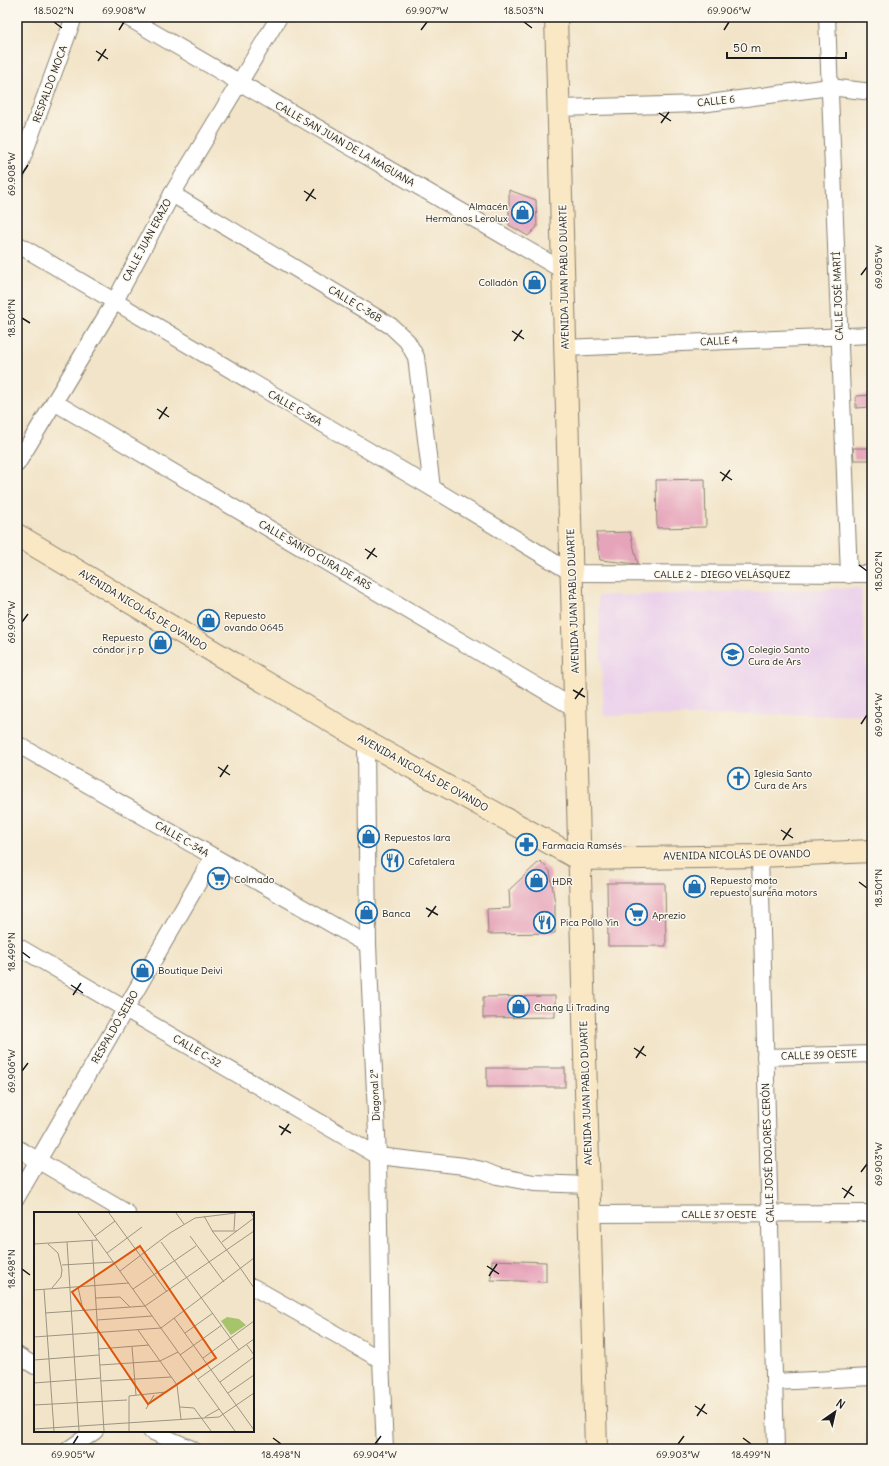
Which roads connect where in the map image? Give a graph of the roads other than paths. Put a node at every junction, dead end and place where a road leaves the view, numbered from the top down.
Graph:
1 (74, 17) edge
2 (126, 17) edge
3 (279, 17) edge
4 (556, 17) edge
5 (827, 17) edge
6 (239, 83) junction
7 (830, 87) junction
8 (872, 92) edge
9 (559, 108) junction
10 (17, 173) edge
11 (172, 194) junction
12 (17, 244) edge
13 (564, 271) junction
14 (115, 301) junction
15 (872, 335) edge
16 (839, 336) junction
17 (565, 348) junction
18 (54, 402) junction
19 (17, 464) edge
20 (432, 488) junction
21 (17, 535) edge
22 (572, 573) junction
23 (872, 574) edge
24 (849, 575) junction
25 (576, 709) junction
26 (366, 742) junction
27 (17, 744) edge
28 (872, 851) edge
29 (760, 856) junction
30 (213, 857) junction
31 (579, 859) junction
32 (368, 945) junction
33 (17, 946) edge
34 (126, 1009) junction
35 (872, 1054) edge
36 (765, 1057) junction
37 (17, 1148) edge
38 (378, 1156) junction
39 (38, 1160) junction
40 (589, 1185) junction
41 (17, 1197) edge
42 (125, 1212) edge
43 (872, 1213) edge
44 (590, 1214) junction
45 (770, 1214) junction
46 (254, 1288) edge
47 (17, 1355) edge
48 (380, 1360) junction
49 (34, 1365) edge
50 (872, 1377) edge
51 (774, 1382) junction
52 (94, 1432) edge
53 (153, 1432) edge
54 (69, 1449) edge
55 (192, 1449) edge
56 (385, 1449) edge
57 (596, 1449) edge
58 (776, 1449) edge

1 - 10 street, RESPALDO MOCA
2 - 6 street, CALLE SAN JUAN DE LA MAGUANA
3 - 6 street, CALLE JUAN ERAZO
4 - 9 main road, AVENIDA JUAN PABLO DUARTE
5 - 7 street, CALLE JOSÉ MARTÍ
6 - 11 street, CALLE JUAN ERAZO
6 - 13 street, CALLE SAN JUAN DE LA MAGUANA
7 - 8 street, CALLE 6
7 - 9 street, CALLE 6
7 - 16 street, CALLE JOSÉ MARTÍ
9 - 13 main road, AVENIDA JUAN PABLO DUARTE
11 - 14 street, CALLE JUAN ERAZO
11 - 20 street, CALLE C-36B
12 - 14 street, CALLE C-36A
13 - 17 main road, AVENIDA JUAN PABLO DUARTE
14 - 18 street, CALLE JUAN ERAZO
14 - 20 street, CALLE C-36A
15 - 16 street, CALLE 4
16 - 17 street, CALLE 4
16 - 24 street, CALLE JOSÉ MARTÍ
17 - 22 main road, AVENIDA JUAN PABLO DUARTE
18 - 19 street, CALLE JUAN ERAZO
18 - 25 street, CALLE SANTO CURA DE ARS
20 - 22 street, CALLE C-36A
21 - 26 main road, AVENIDA NICOLÁS DE OVANDO
22 - 24 street, CALLE 2 - DIEGO VELÁSQUEZ
22 - 25 main road, AVENIDA JUAN PABLO DUARTE
23 - 24 street, CALLE 2 - DIEGO VELÁSQUEZ
25 - 31 main road, AVENIDA JUAN PABLO DUARTE
26 - 31 main road, AVENIDA NICOLÁS DE OVANDO
26 - 32 street, Diagonal 2ª
27 - 30 street, CALLE C-34A
28 - 29 main road, AVENIDA NICOLÁS DE OVANDO
29 - 31 main road, AVENIDA NICOLÁS DE OVANDO
29 - 36 street, CALLE JOSÉ DOLORES CERÓN
30 - 32 street, CALLE C-34A
30 - 34 street, RESPALDO SEIBO
31 - 40 main road, AVENIDA JUAN PABLO DUARTE
32 - 38 street, Diagonal 2ª
33 - 34 street, CALLE C-32
34 - 38 street, CALLE C-32
34 - 39 street, RESPALDO SEIBO
35 - 36 street, CALLE 39 OESTE
36 - 45 street, CALLE JOSÉ DOLORES CERÓN
37 - 39 street
38 - 40 street
38 - 48 street, Diagonal 2ª
39 - 41 street, RESPALDO SEIBO
39 - 42 street
40 - 44 main road, AVENIDA JUAN PABLO DUARTE
43 - 45 street, CALLE 37 OESTE
44 - 45 street, CALLE 37 OESTE
44 - 57 main road, AVENIDA JUAN PABLO DUARTE
45 - 51 street, CALLE JOSÉ DOLORES CERÓN
46 - 48 street
47 - 49 street
48 - 56 street, Diagonal 2ª
50 - 51 street
51 - 58 street, CALLE JOSÉ DOLORES CERÓN
52 - 54 street
53 - 55 street

